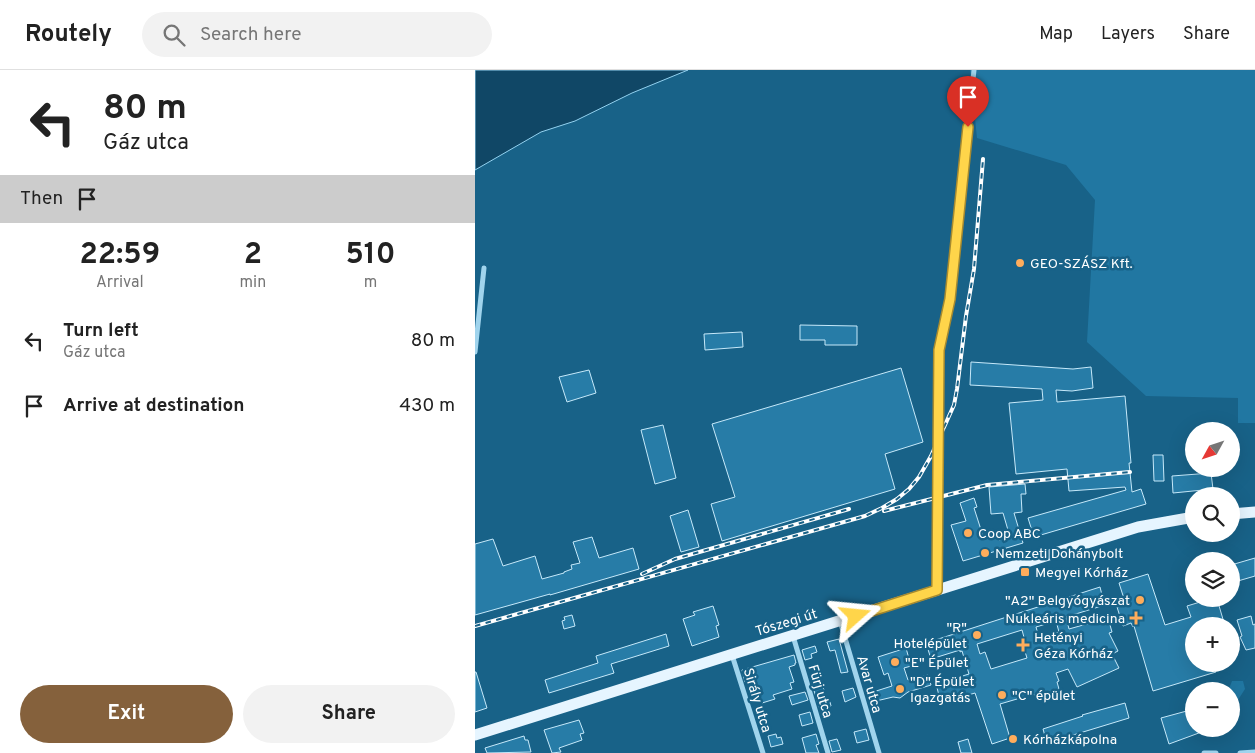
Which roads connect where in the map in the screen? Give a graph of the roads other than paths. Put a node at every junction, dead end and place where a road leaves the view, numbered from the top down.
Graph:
1 (974, 70) edge
2 (484, 268) dead end
3 (475, 352) edge
4 (1255, 512) edge
5 (1240, 513) edge
6 (1185, 519) edge
7 (937, 590) junction
8 (840, 621) junction
9 (793, 636) junction
10 (732, 655) junction
11 (475, 735) edge
12 (1255, 752) edge
13 (763, 753) edge
14 (828, 753) edge
15 (879, 753) edge
16 (1204, 753) edge
17 (1216, 753) edge
18 (1240, 753) edge

1 - 7 street
2 - 3 street
4 - 5 main road
6 - 7 main road, Tószegi út
7 - 8 main road, Tószegi út
8 - 9 main road, Tószegi út
8 - 15 street, Avar utca
9 - 10 main road, Tószegi út
9 - 14 street, Fürj utca
10 - 11 main road, Tószegi út
10 - 13 street, Sirály utca
12 - 18 street
16 - 17 street

